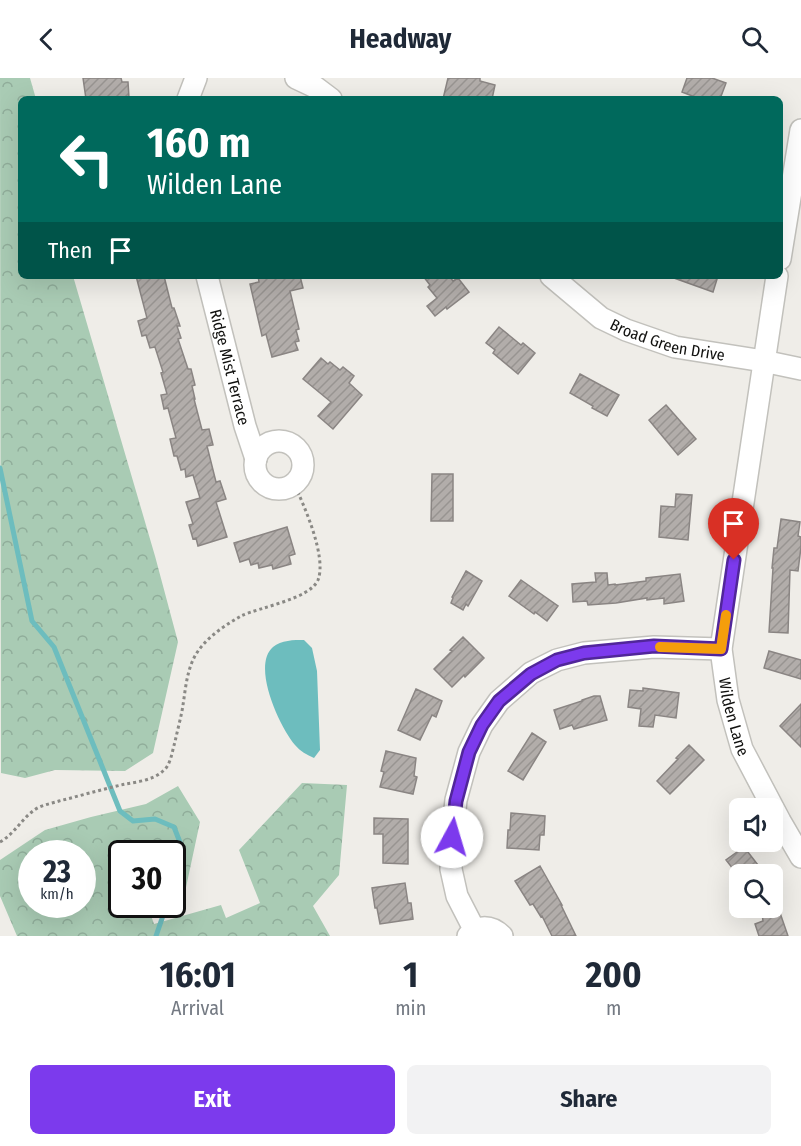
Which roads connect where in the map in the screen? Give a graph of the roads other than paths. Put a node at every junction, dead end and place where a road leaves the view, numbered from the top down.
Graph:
1 (196, 78) edge
2 (296, 78) edge
3 (189, 96) edge
4 (327, 96) edge
5 (801, 130) edge
6 (783, 241) edge
7 (208, 279) edge
8 (555, 279) edge
9 (777, 279) edge
10 (764, 361) junction
11 (801, 369) edge
12 (256, 459) junction
13 (721, 649) junction
14 (801, 856) edge
15 (471, 933) edge
16 (501, 936) edge

1 - 3 street
2 - 4 street
5 - 6 street
7 - 12 street, Ridge Mist Terrace
8 - 10 street, Broad Green Drive
9 - 10 street, Wilden Lane
10 - 11 street, Broad Green Drive
10 - 13 street, Wilden Lane
12 - 12 street, Ridge Mist Terrace
13 - 14 street, Wilden Lane
13 - 15 street
15 - 16 street

